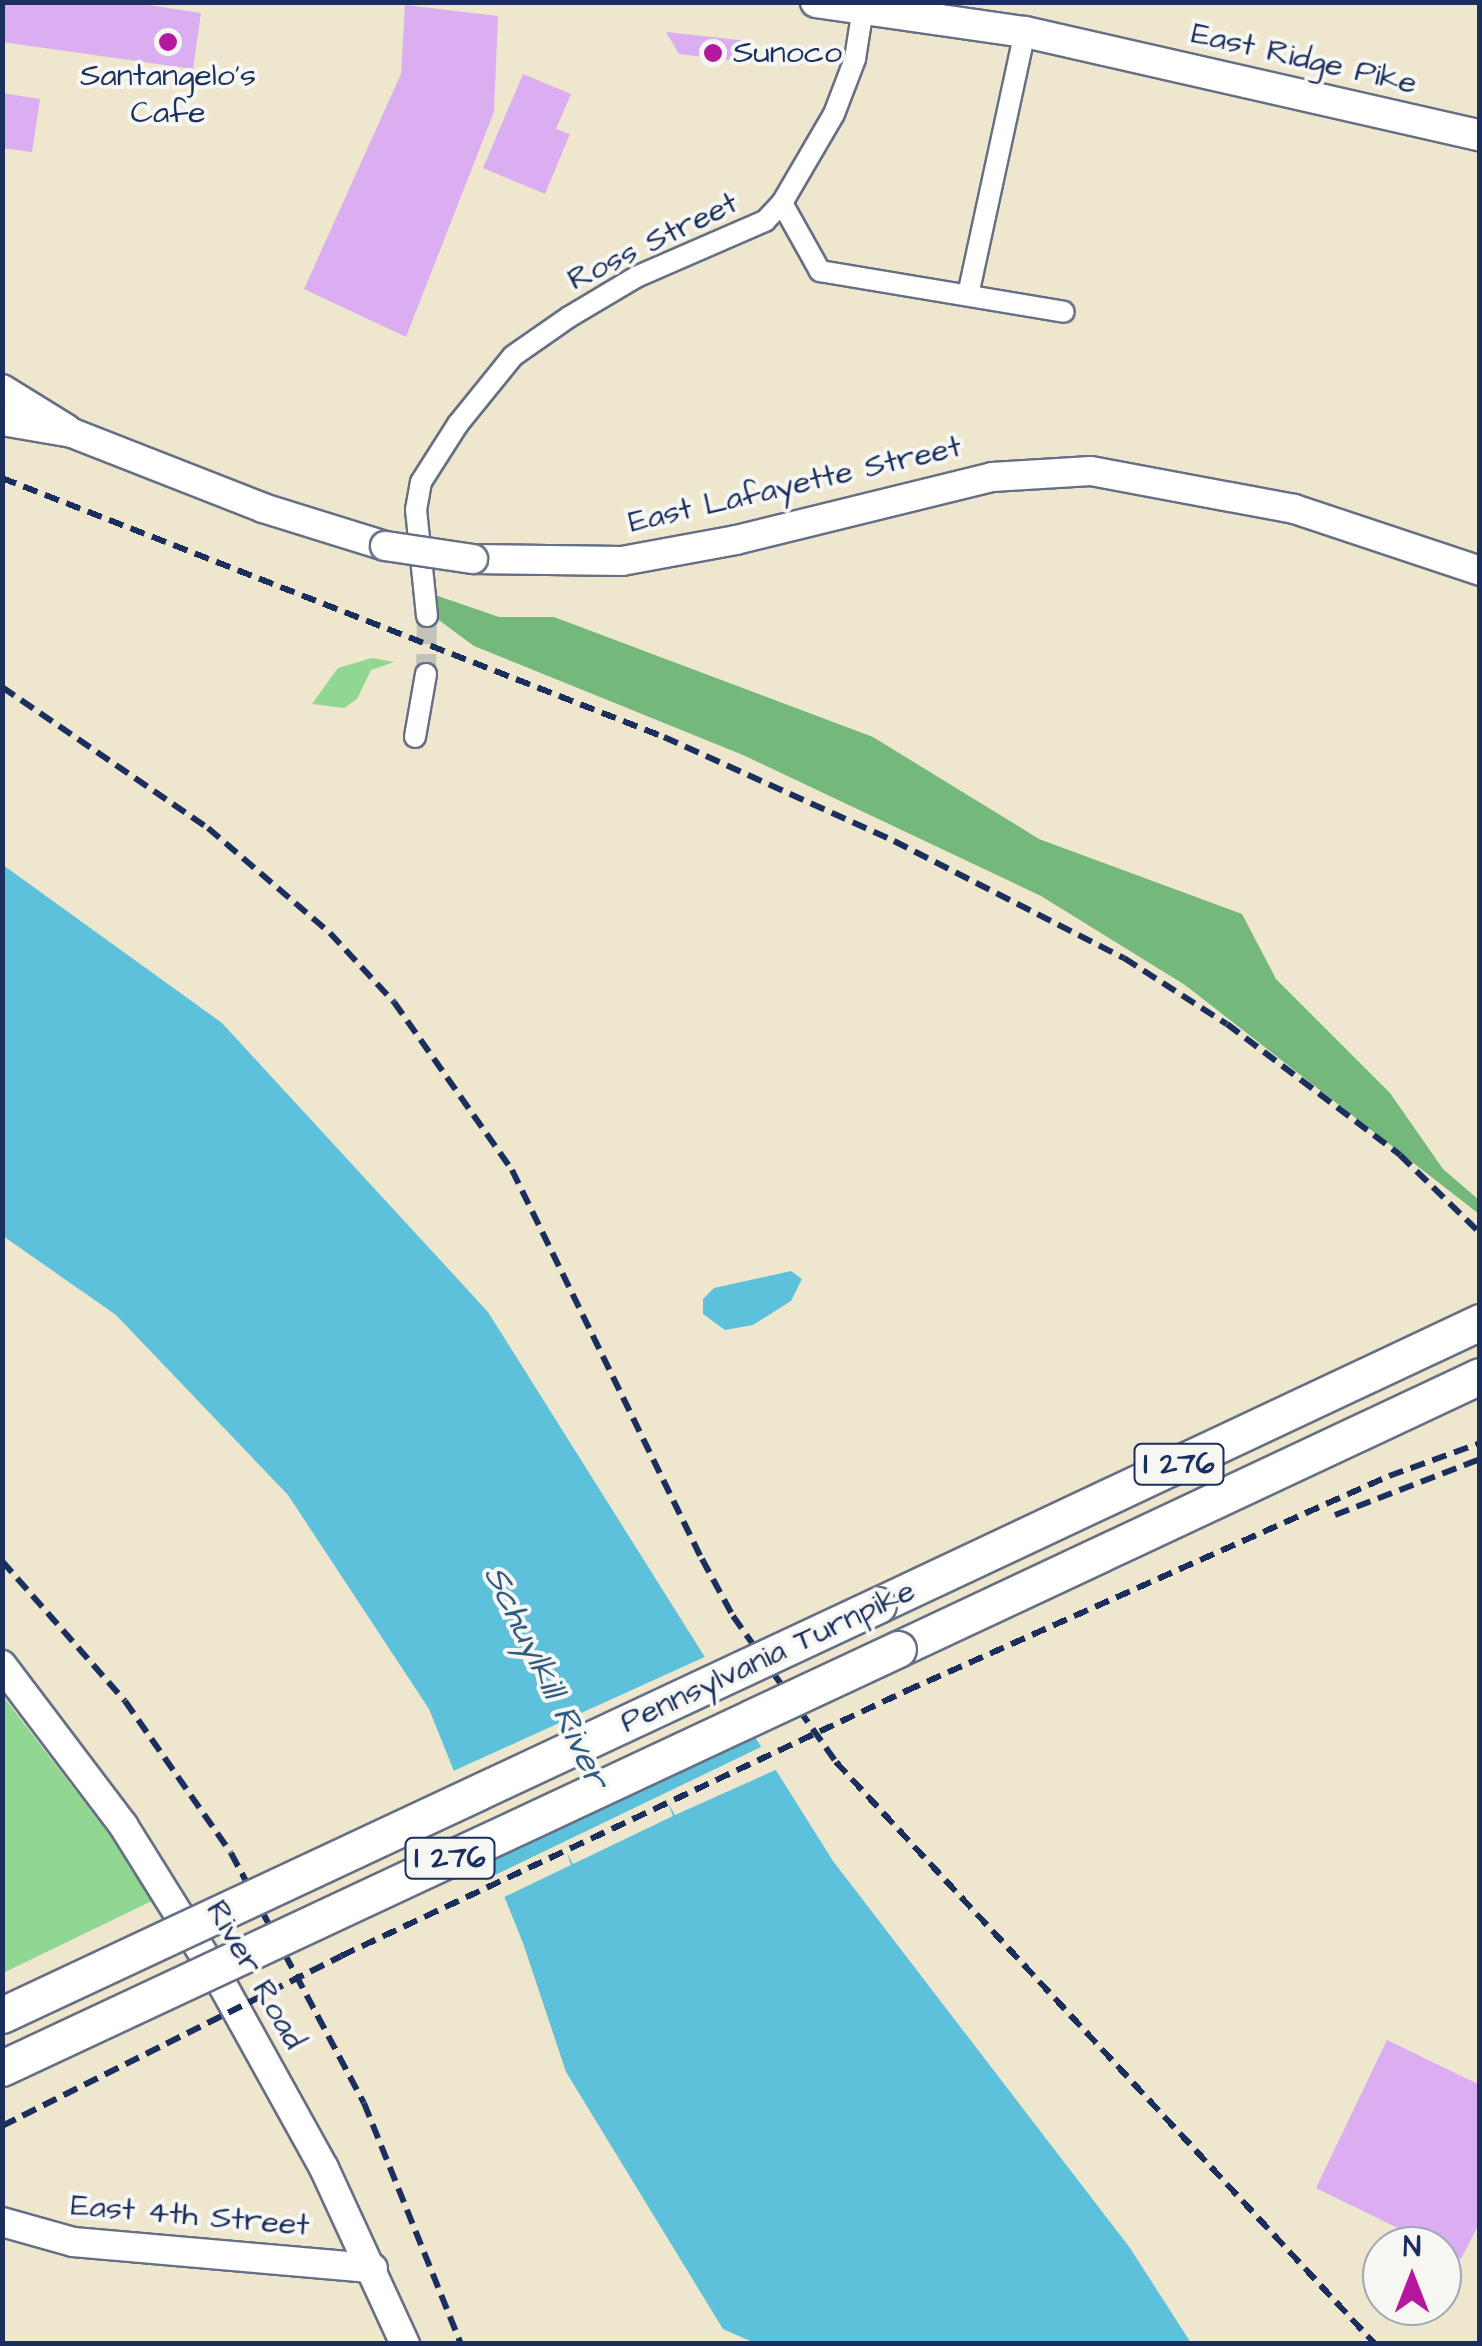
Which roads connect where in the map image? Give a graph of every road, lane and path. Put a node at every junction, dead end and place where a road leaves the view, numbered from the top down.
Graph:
1 (816, 2) edge
2 (863, 8) junction
3 (1025, 32) junction
4 (1480, 135) edge
5 (782, 204) junction
6 (968, 295) junction
7 (1064, 312) dead end
8 (2, 389) edge
9 (2, 422) edge
10 (72, 432) junction
11 (1480, 571) edge
12 (426, 616) tunnel mouth
13 (426, 674) tunnel mouth
14 (415, 737) dead end
15 (1480, 1322) edge
16 (1480, 1376) edge
17 (2, 1665) edge
18 (2, 2015) edge
19 (2, 2068) edge
20 (2, 2222) edge
21 (373, 2268) junction
22 (405, 2344) edge

1 - 2 main road, East Ridge Pike
2 - 3 main road, East Ridge Pike
2 - 5 street, Ross Street
3 - 4 main road, East Ridge Pike
3 - 6 street
5 - 6 street
5 - 12 street, Ross Street
6 - 7 street
8 - 10 street, East Lafayette Street
9 - 10 street, East Lafayette Street
10 - 11 street, East Lafayette Street, bridge
13 - 14 street
15 - 18 highway, Pennsylvania Turnpike / I 276, bridge
16 - 19 highway, Pennsylvania Turnpike / I 276, bridge
17 - 21 street, River Road
20 - 21 street, East 4th Street
21 - 22 street, River Road

